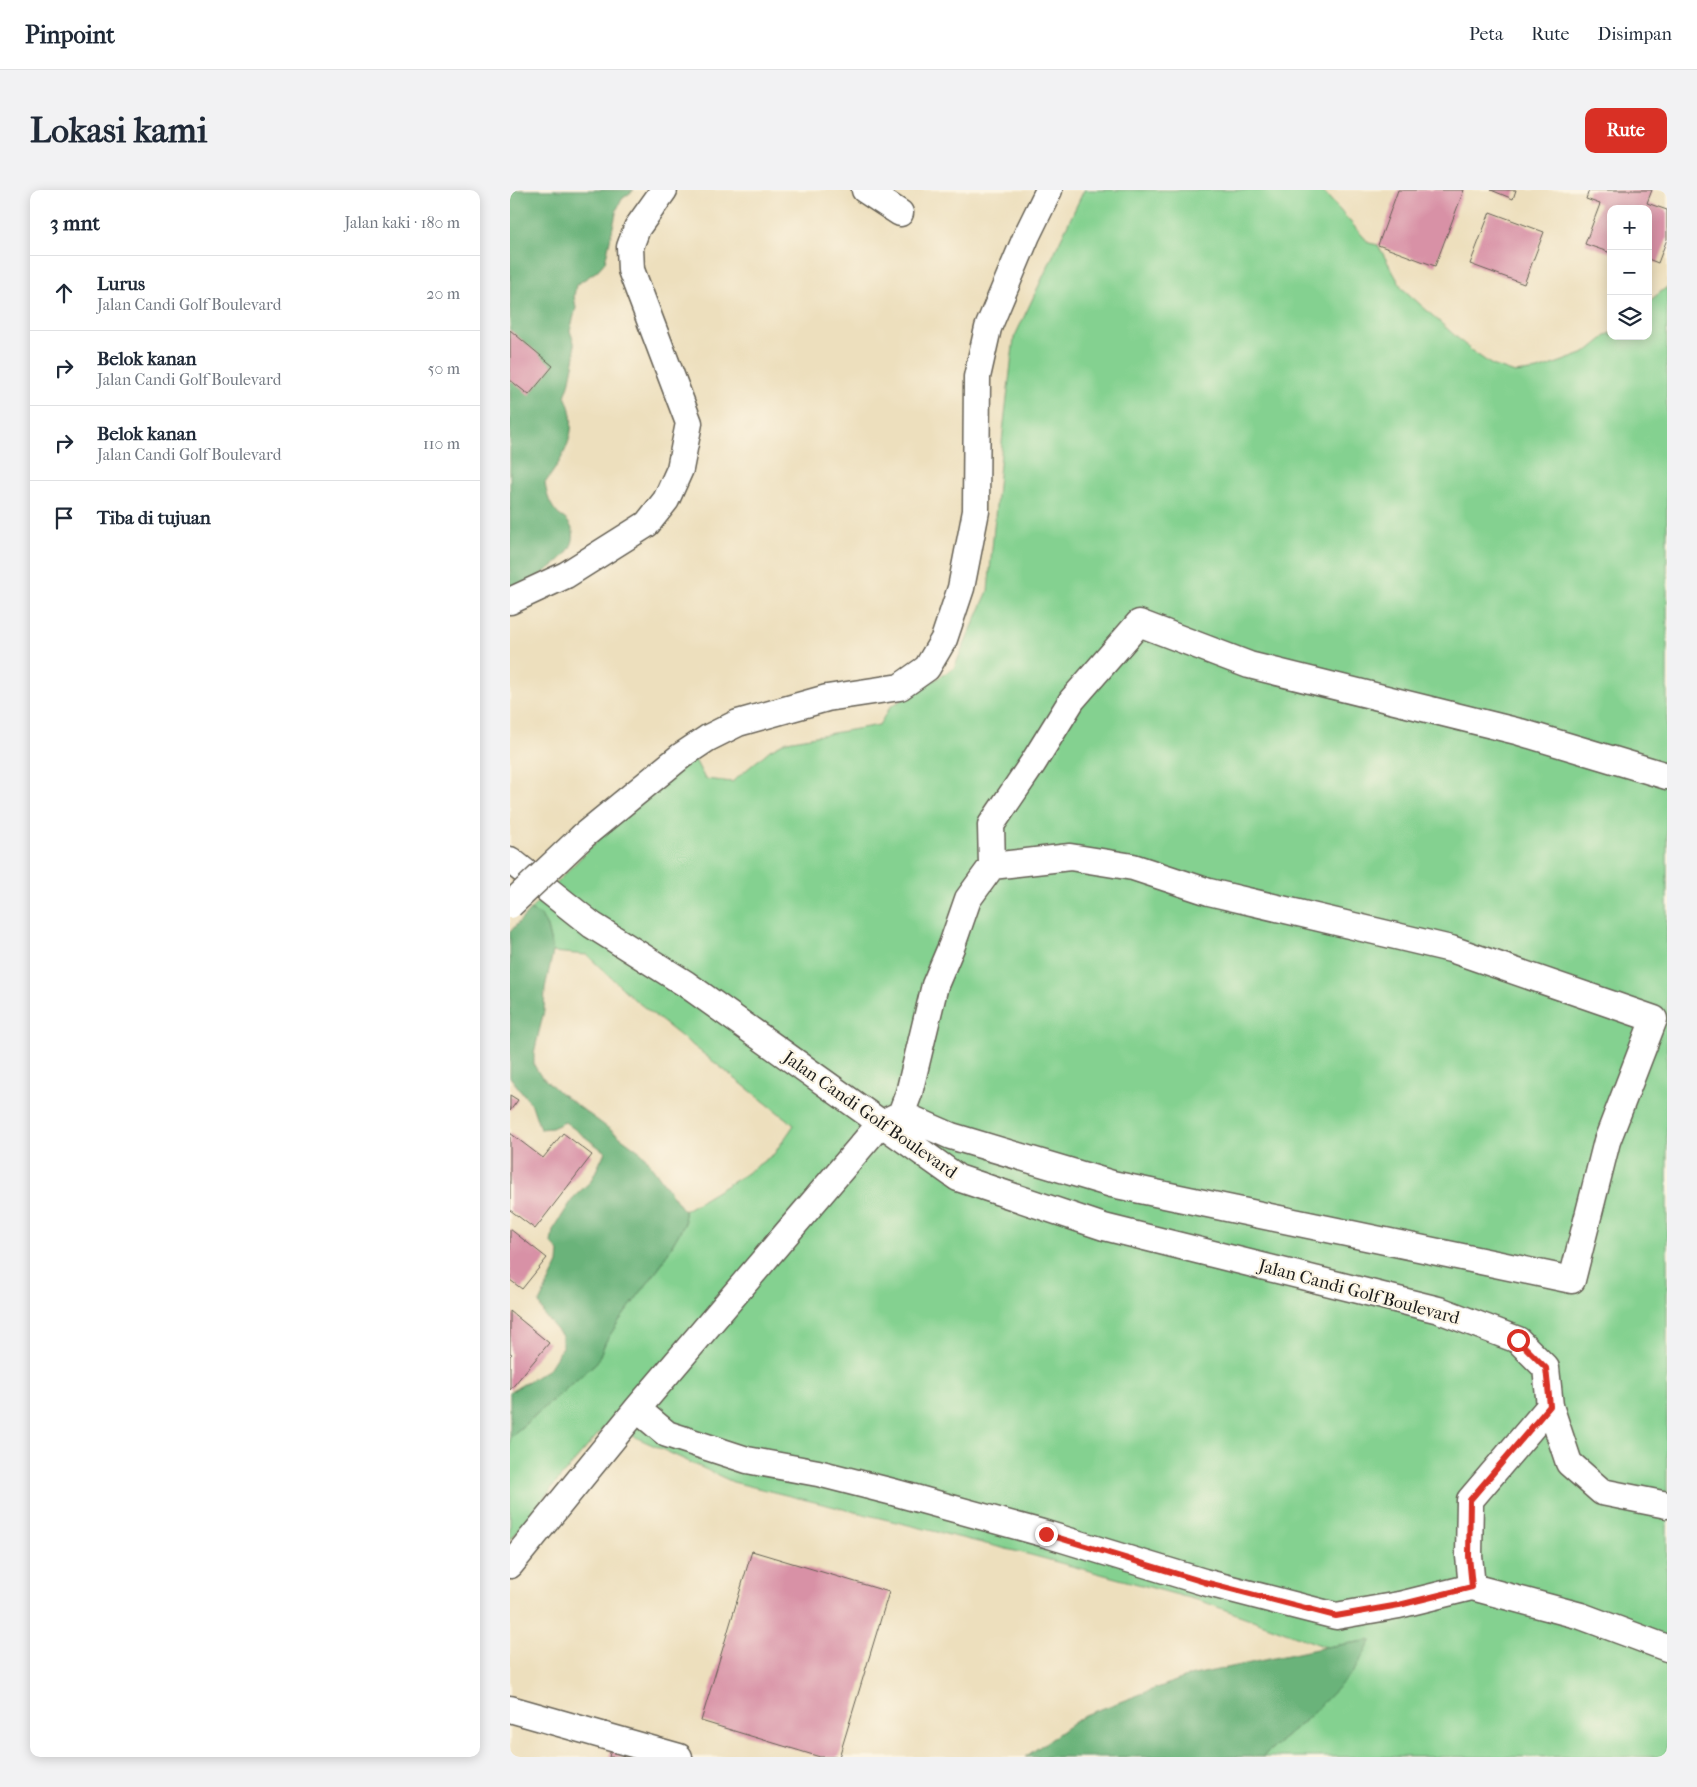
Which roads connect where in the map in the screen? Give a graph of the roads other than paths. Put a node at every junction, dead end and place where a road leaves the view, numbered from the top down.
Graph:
1 (664, 190) edge
2 (864, 190) edge
3 (1049, 190) edge
4 (900, 213) dead end
5 (510, 601) edge
6 (1667, 776) edge
7 (510, 860) edge
8 (992, 866) junction
9 (510, 905) edge
10 (890, 1119) junction
11 (1550, 1406) junction
12 (637, 1408) junction
13 (1667, 1505) edge
14 (510, 1566) edge
15 (1472, 1587) junction
16 (1667, 1648) edge
17 (510, 1709) edge
18 (679, 1757) edge

1 - 5 street
2 - 4 street
3 - 9 street, bridge
6 - 8 street
7 - 10 street, Jalan Candi Golf Boulevard
8 - 10 street
8 - 10 street
10 - 11 street, Jalan Candi Golf Boulevard
10 - 12 street
11 - 13 street, Jalan Candi Golf Boulevard
11 - 15 street
12 - 14 street
12 - 15 street
15 - 16 street
17 - 18 street

